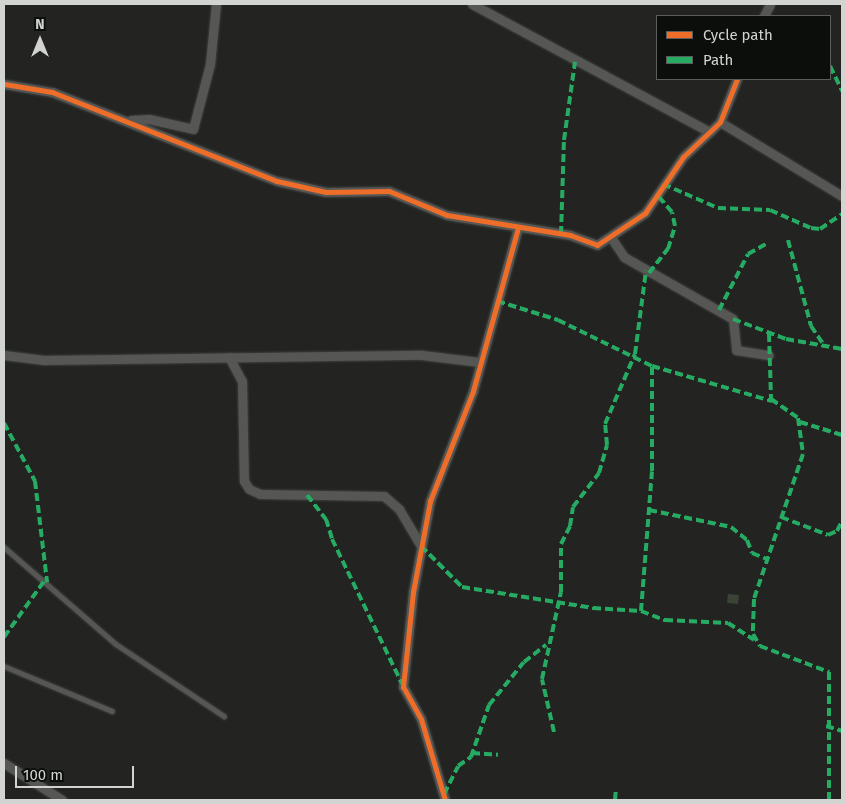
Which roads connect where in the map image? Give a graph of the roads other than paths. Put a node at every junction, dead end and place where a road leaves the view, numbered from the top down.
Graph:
1 (216, 4) edge
2 (472, 4) edge
3 (737, 80) edge
4 (4, 84) edge
5 (128, 120) junction
6 (720, 122) junction
7 (710, 132) junction
8 (842, 196) edge
9 (518, 228) junction
10 (612, 238) junction
11 (4, 355) edge
12 (769, 355) dead end
13 (229, 357) junction
14 (480, 362) junction
15 (421, 546) junction
16 (4, 547) edge
17 (4, 666) edge
18 (112, 711) dead end
19 (224, 716) dead end
20 (4, 762) edge
21 (62, 800) edge
22 (444, 800) edge

1 - 5 street
2 - 7 street
3 - 6 street
4 - 5 street
5 - 9 street
6 - 7 street
6 - 8 street
7 - 10 street
9 - 10 street
9 - 14 street
10 - 12 street
11 - 13 street
13 - 14 street
13 - 15 street
14 - 15 street
15 - 22 street
16 - 19 lane
17 - 18 lane
20 - 21 street

